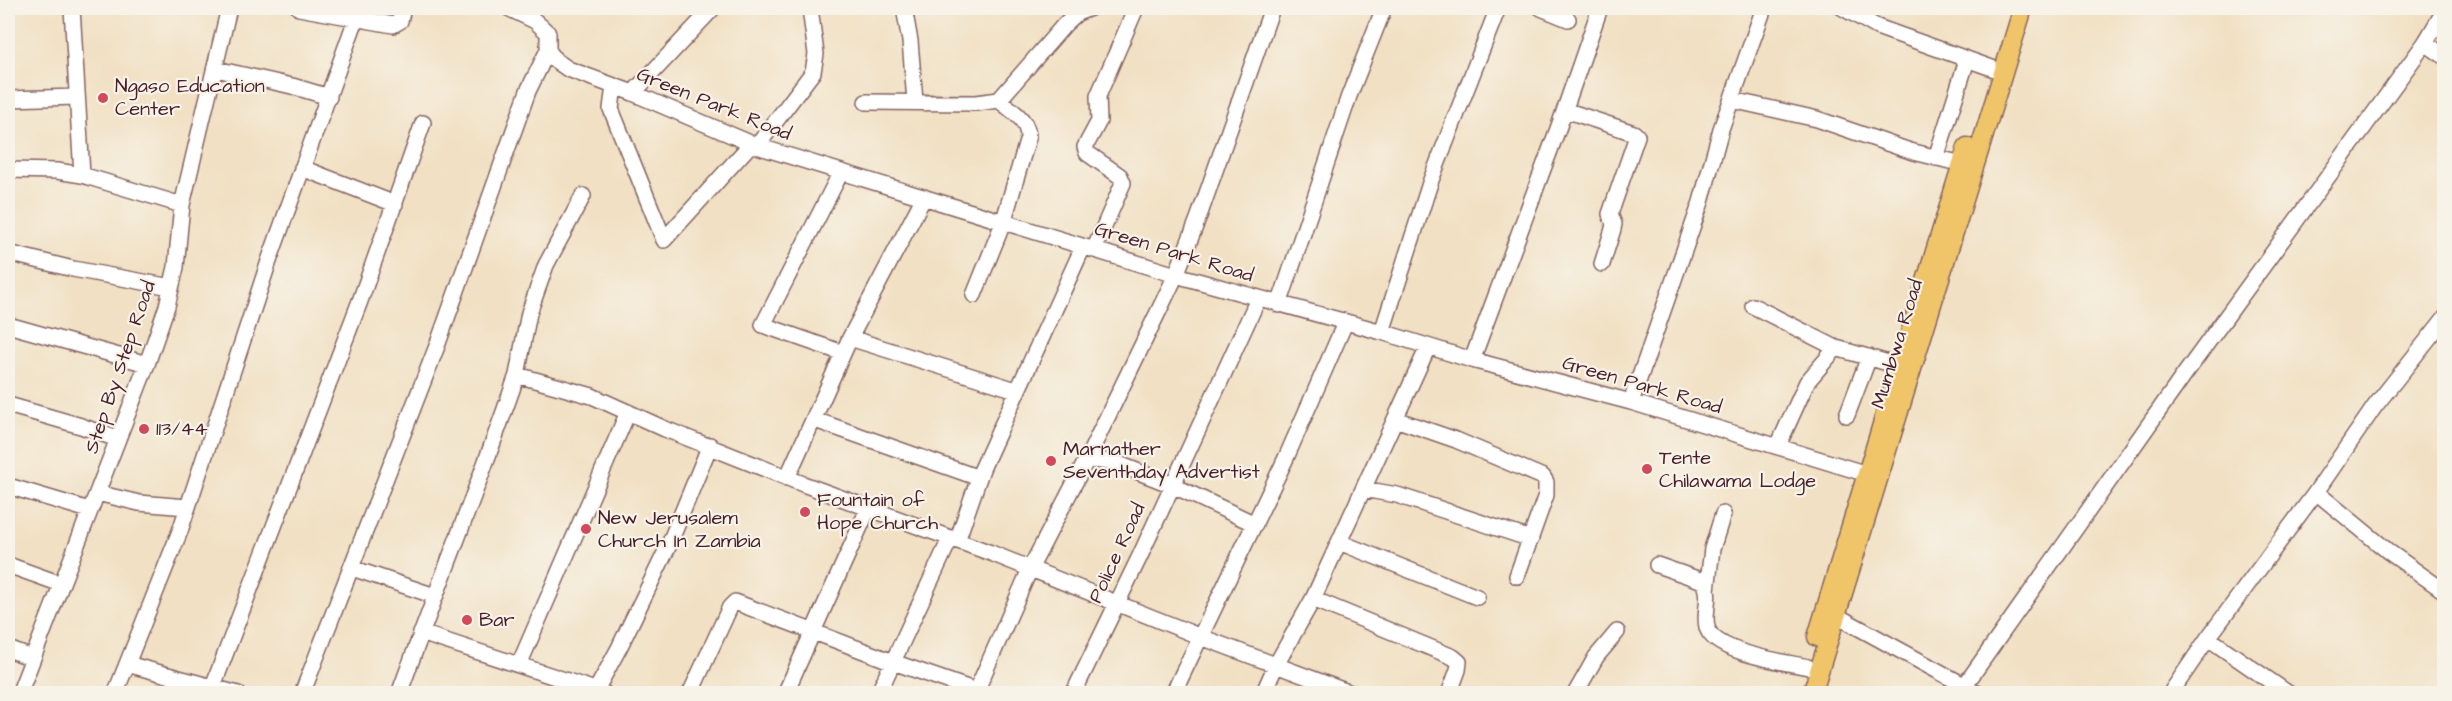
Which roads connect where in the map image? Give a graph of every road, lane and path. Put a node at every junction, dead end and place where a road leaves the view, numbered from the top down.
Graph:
1 (72, 8) edge
2 (230, 8) edge
3 (299, 8) edge
4 (403, 8) edge
5 (713, 8) edge
6 (810, 8) edge
7 (903, 8) edge
8 (1090, 8) edge
9 (1136, 8) edge
10 (1272, 8) edge
11 (1384, 8) edge
12 (1498, 8) edge
13 (1541, 8) edge
14 (1600, 8) edge
15 (1764, 8) edge
16 (1843, 8) edge
17 (2010, 8) edge
18 (2023, 8) edge
19 (514, 9) edge
20 (334, 11) edge
21 (2445, 11) edge
22 (356, 20) junction
23 (1568, 20) dead end
24 (2425, 44) junction
25 (548, 50) junction
26 (2445, 56) edge
27 (1967, 60) junction
28 (216, 69) junction
29 (1997, 70) junction
30 (614, 86) junction
31 (633, 93) junction
32 (77, 97) junction
33 (329, 97) junction
34 (8, 99) edge
35 (999, 100) junction
36 (1732, 100) junction
37 (915, 101) junction
38 (866, 102) dead end
39 (1565, 110) junction
40 (423, 123) dead end
41 (754, 145) junction
42 (1936, 158) junction
43 (1962, 164) junction
44 (302, 168) junction
45 (8, 170) edge
46 (841, 172) junction
47 (82, 175) junction
48 (583, 195) dead end
49 (924, 197) junction
50 (182, 204) junction
51 (394, 204) junction
52 (1003, 223) junction
53 (1088, 249) junction
54 (8, 253) edge
55 (1602, 264) dead end
56 (1176, 275) junction
57 (171, 288) junction
58 (974, 295) dead end
59 (1258, 299) junction
60 (1279, 305) junction
61 (1753, 306) dead end
62 (2445, 319) edge
63 (1345, 323) junction
64 (8, 325) edge
65 (1382, 332) junction
66 (850, 338) junction
67 (1428, 347) junction
68 (1836, 348) junction
69 (843, 353) junction
70 (1869, 357) junction
71 (1472, 360) junction
72 (147, 364) junction
73 (1905, 368) junction
74 (517, 375) junction
75 (1016, 390) junction
76 (1630, 402) junction
77 (8, 405) edge
78 (628, 412) junction
79 (1847, 415) dead end
80 (1395, 419) junction
81 (815, 420) junction
82 (117, 440) junction
83 (710, 445) junction
84 (1778, 446) junction
85 (1087, 459) junction
86 (1867, 474) junction
87 (788, 478) junction
88 (979, 478) junction
89 (1172, 485) junction
90 (8, 486) edge
91 (1363, 489) junction
92 (2316, 492) junction
93 (97, 493) junction
94 (187, 507) junction
95 (868, 509) junction
96 (89, 510) junction
97 (1723, 514) dead end
98 (1255, 524) junction
99 (1531, 539) junction
100 (954, 540) junction
101 (1339, 542) junction
102 (8, 565) edge
103 (1657, 565) dead end
104 (352, 568) junction
105 (1030, 569) junction
106 (1518, 576) dead end
107 (61, 584) junction
108 (1707, 591) junction
109 (2445, 591) edge
110 (435, 596) junction
111 (1477, 597) dead end
112 (1313, 599) junction
113 (1117, 602) junction
114 (1831, 612) junction
115 (814, 631) junction
116 (1617, 632) dead end
117 (421, 633) junction
118 (1201, 638) junction
119 (2208, 638) junction
120 (8, 649) edge
121 (32, 658) junction
122 (893, 662) junction
123 (127, 664) junction
124 (519, 665) junction
125 (1276, 665) junction
126 (1808, 667) junction
127 (1965, 685) junction
128 (212, 690) edge
129 (598, 692) edge
130 (979, 692) edge
131 (20, 693) edge
132 (115, 693) edge
133 (238, 693) edge
134 (302, 693) edge
135 (399, 693) edge
136 (690, 693) edge
137 (785, 693) edge
138 (878, 693) edge
139 (1073, 693) edge
140 (1173, 693) edge
141 (1263, 693) edge
142 (1353, 693) edge
143 (1449, 693) edge
144 (1575, 693) edge
145 (1800, 693) edge
146 (1812, 693) edge
147 (1980, 693) edge
148 (2170, 693) edge
149 (2289, 693) edge

1 - 32 street
2 - 28 street, Step By Step Road
3 - 20 street
4 - 22 street
5 - 31 street
6 - 41 street
7 - 37 street
8 - 35 street
9 - 53 street
10 - 56 street
11 - 60 street
12 - 65 street
13 - 23 street
14 - 39 street
15 - 36 street
16 - 27 street
17 - 29 main road, Mumbwa Road
18 - 29 main road, Mumbwa Road
19 - 25 street, Green Park Road
20 - 22 street
21 - 24 street
22 - 33 street
24 - 26 street
24 - 127 street
25 - 30 street, Green Park Road
25 - 104 street
27 - 29 street
27 - 42 street
28 - 33 street
28 - 50 street, Step By Step Road
29 - 43 main road, Mumbwa Road
29 - 73 main road, Mumbwa Road
30 - 31 street, Green Park Road
30 - 41 street
31 - 41 street, Green Park Road
32 - 34 street
32 - 47 street
33 - 44 street
35 - 37 street
35 - 52 street
36 - 42 street
36 - 76 street
37 - 38 street
39 - 55 street
39 - 71 street
40 - 51 street
41 - 46 street, Green Park Road
42 - 43 street
43 - 73 main road, Mumbwa Road
44 - 51 street
44 - 94 street
45 - 47 street
46 - 49 street, Green Park Road
46 - 69 street
47 - 50 street
48 - 74 street
49 - 52 street, Green Park Road
49 - 66 street
50 - 57 street, Step By Step Road
51 - 128 street
52 - 53 street, Green Park Road
52 - 58 street
53 - 56 street, Green Park Road
53 - 75 street
54 - 57 street
56 - 59 street, Green Park Road
56 - 85 street
57 - 72 street, Step By Step Road
59 - 60 street, Green Park Road
59 - 89 street, Police Road
60 - 63 street, Green Park Road
61 - 68 street
62 - 92 street
63 - 65 street, Green Park Road
63 - 98 street
64 - 72 street
65 - 67 street, Green Park Road
66 - 69 street
66 - 75 street
67 - 71 street, Green Park Road
67 - 80 street
68 - 70 street
68 - 84 street
69 - 81 street
70 - 73 street
70 - 79 street
71 - 76 street, Green Park Road
72 - 82 street, Step By Step Road
73 - 86 main road, Mumbwa Road
73 - 114 main road, Mumbwa Road
74 - 78 street
74 - 110 street
75 - 88 street
76 - 84 street, Green Park Road
77 - 82 street
78 - 83 street
78 - 124 street
80 - 91 street
80 - 99 street
81 - 87 street
81 - 88 street
82 - 93 street, Step By Step Road
83 - 87 street
83 - 129 street
84 - 86 street, Green Park Road
85 - 89 street
85 - 105 street
86 - 114 main road, Mumbwa Road
87 - 95 street
88 - 100 street
89 - 98 street
89 - 113 street, Police Road
90 - 96 street
91 - 99 street
91 - 101 street
92 - 109 street
92 - 119 street
93 - 94 street
93 - 96 street, Step By Step Road
94 - 123 street
95 - 100 street
95 - 115 street
96 - 107 street, Step By Step Road
97 - 108 street
98 - 118 street
99 - 106 street
100 - 105 street
100 - 122 street
101 - 111 street
101 - 112 street
102 - 107 street
103 - 108 street
104 - 110 street
104 - 134 street
105 - 113 street
105 - 130 street
107 - 121 street, Step By Step Road
108 - 126 street
110 - 117 street
112 - 125 street
112 - 143 street
113 - 118 street
113 - 139 street, Police Road
114 - 126 main road, Mumbwa Road
114 - 127 street
114 - 146 main road, Mumbwa Road
115 - 122 street
115 - 136 street
115 - 137 street
116 - 144 street
117 - 124 street
117 - 135 street
118 - 125 street
118 - 140 street
119 - 148 street
119 - 149 street
120 - 121 street
121 - 131 street, Step By Step Road
122 - 130 street
122 - 138 street
123 - 128 street
123 - 132 street
124 - 129 street
125 - 141 street
125 - 142 street
126 - 145 main road, Mumbwa Road
127 - 147 street
128 - 133 street

